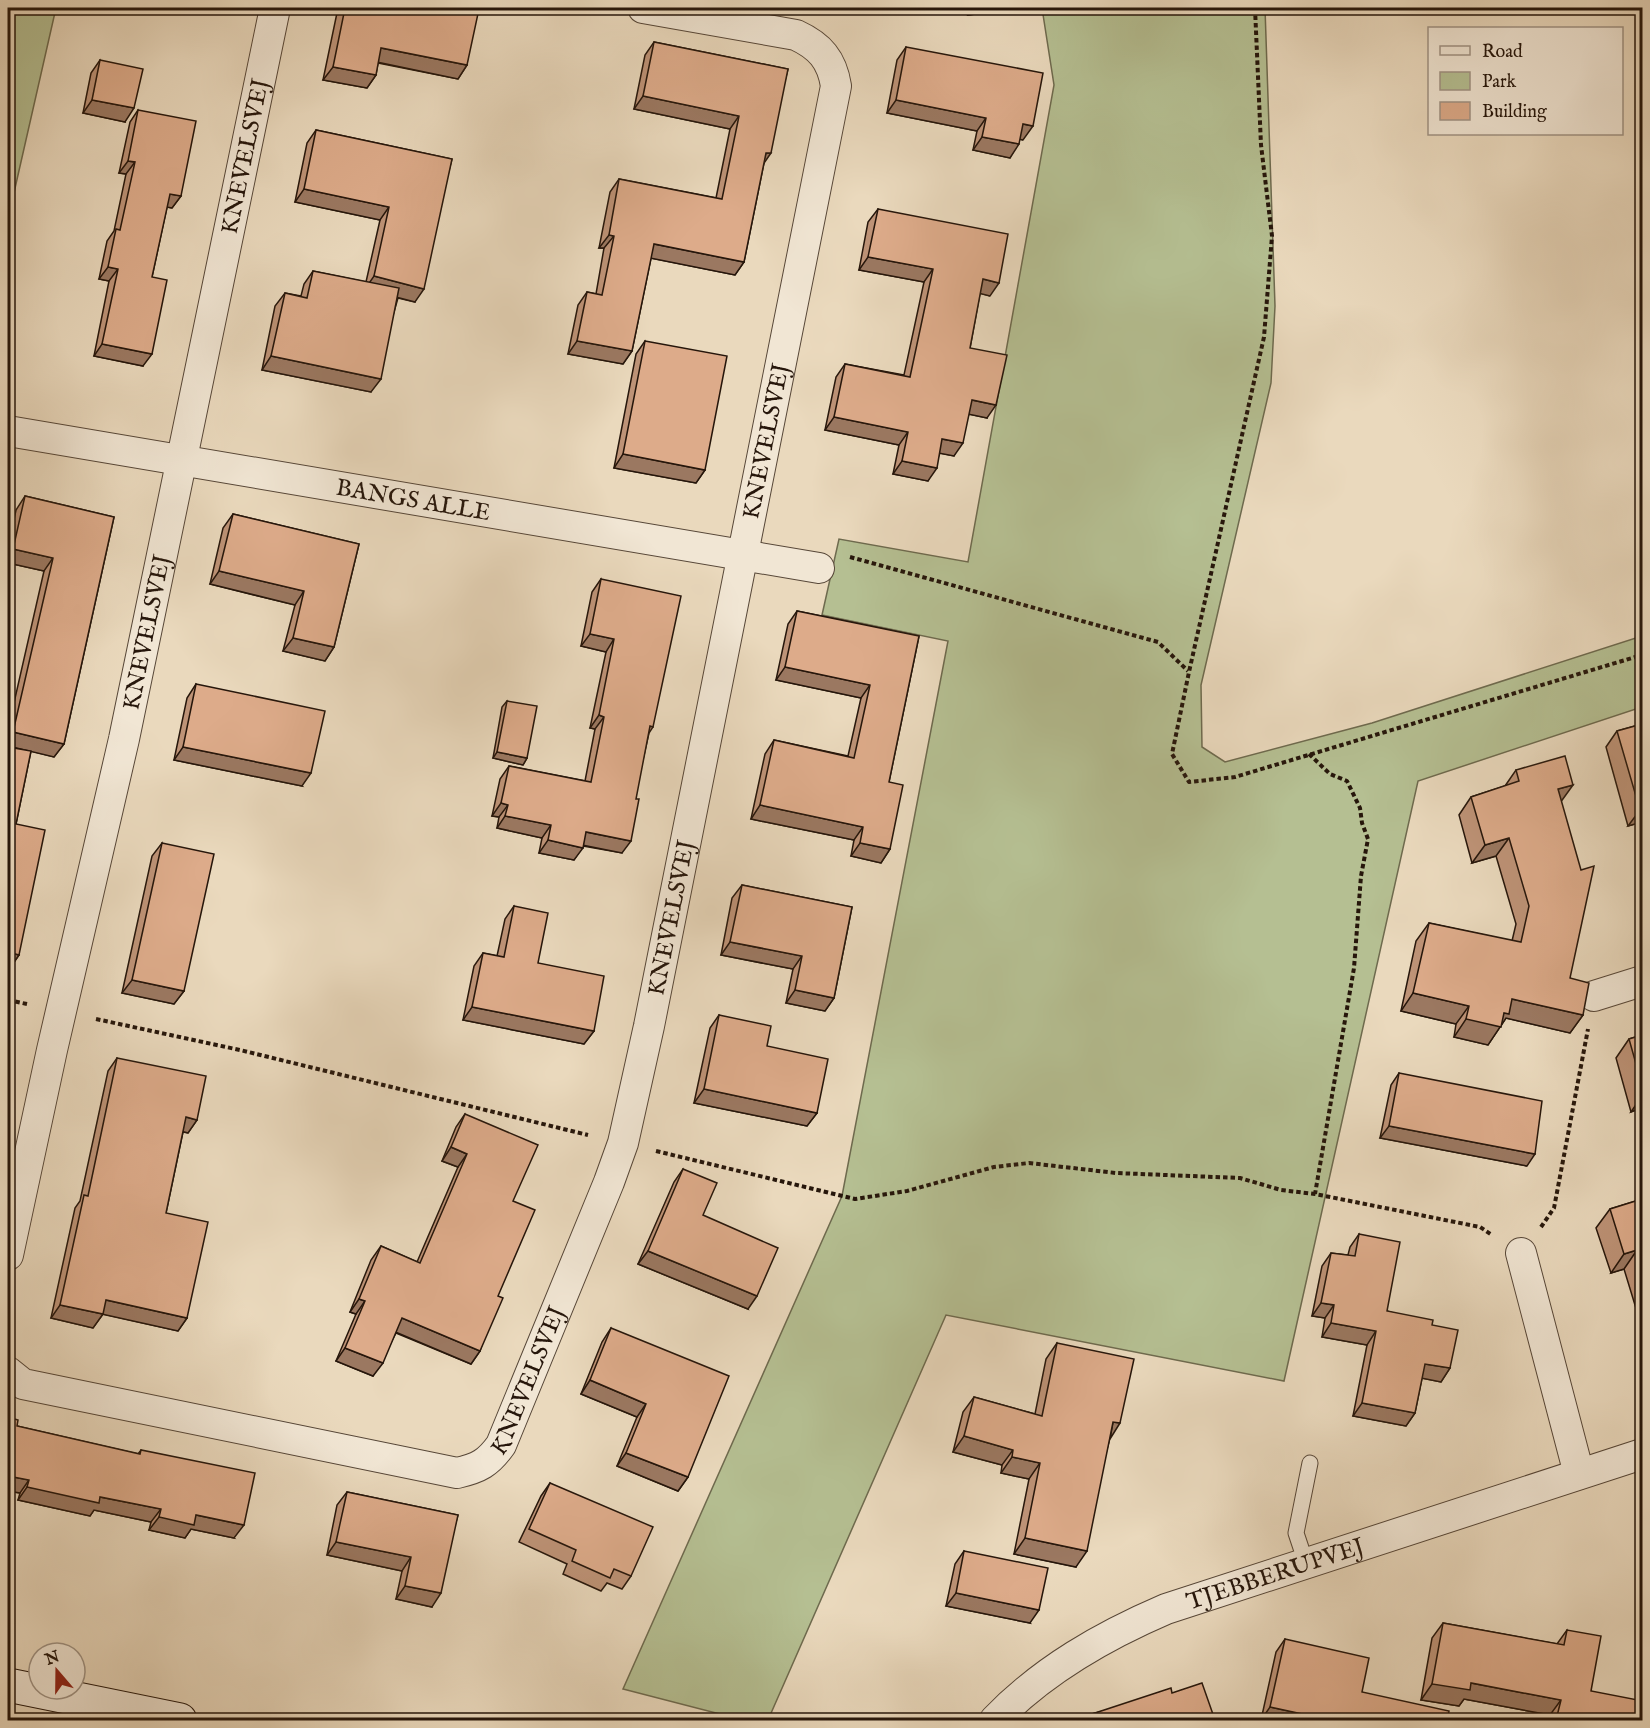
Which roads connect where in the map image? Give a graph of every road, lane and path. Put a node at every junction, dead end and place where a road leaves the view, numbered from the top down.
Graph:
1 (275, 8) edge
2 (643, 8) edge
3 (1255, 8) edge
4 (8, 431) edge
5 (181, 460) junction
6 (743, 555) junction
7 (819, 568) joint
8 (1642, 655) edge
9 (1189, 672) junction
10 (1309, 754) junction
11 (1642, 981) edge
12 (1594, 996) joint
13 (8, 1000) edge
14 (61, 1011) junction
15 (623, 1143) junction
16 (1315, 1194) junction
17 (1521, 1253) junction
18 (8, 1255) edge
19 (8, 1372) edge
20 (1642, 1454) edge
21 (1310, 1463) dead end
22 (1579, 1474) junction
23 (1306, 1563) junction
24 (8, 1686) edge
25 (180, 1720) edge
26 (996, 1720) edge

1 - 5 street, KNEVELSVEJ
2 - 6 street, KNEVELSVEJ
3 - 9 path
4 - 5 street, BANGS ALLE
5 - 6 street, BANGS ALLE
5 - 14 street, KNEVELSVEJ
6 - 7 street, BANGS ALLE
6 - 15 street, KNEVELSVEJ
7 - 9 path
8 - 10 path
9 - 10 path
10 - 16 path
11 - 12 street
12 - 17 path
13 - 14 path
14 - 15 path
14 - 18 street, KNEVELSVEJ
15 - 16 path
15 - 19 street, KNEVELSVEJ
16 - 17 path
17 - 22 street
20 - 22 street, TJEBBERUPVEJ
21 - 23 lane
22 - 23 street, TJEBBERUPVEJ
23 - 26 street, TJEBBERUPVEJ
24 - 25 street

